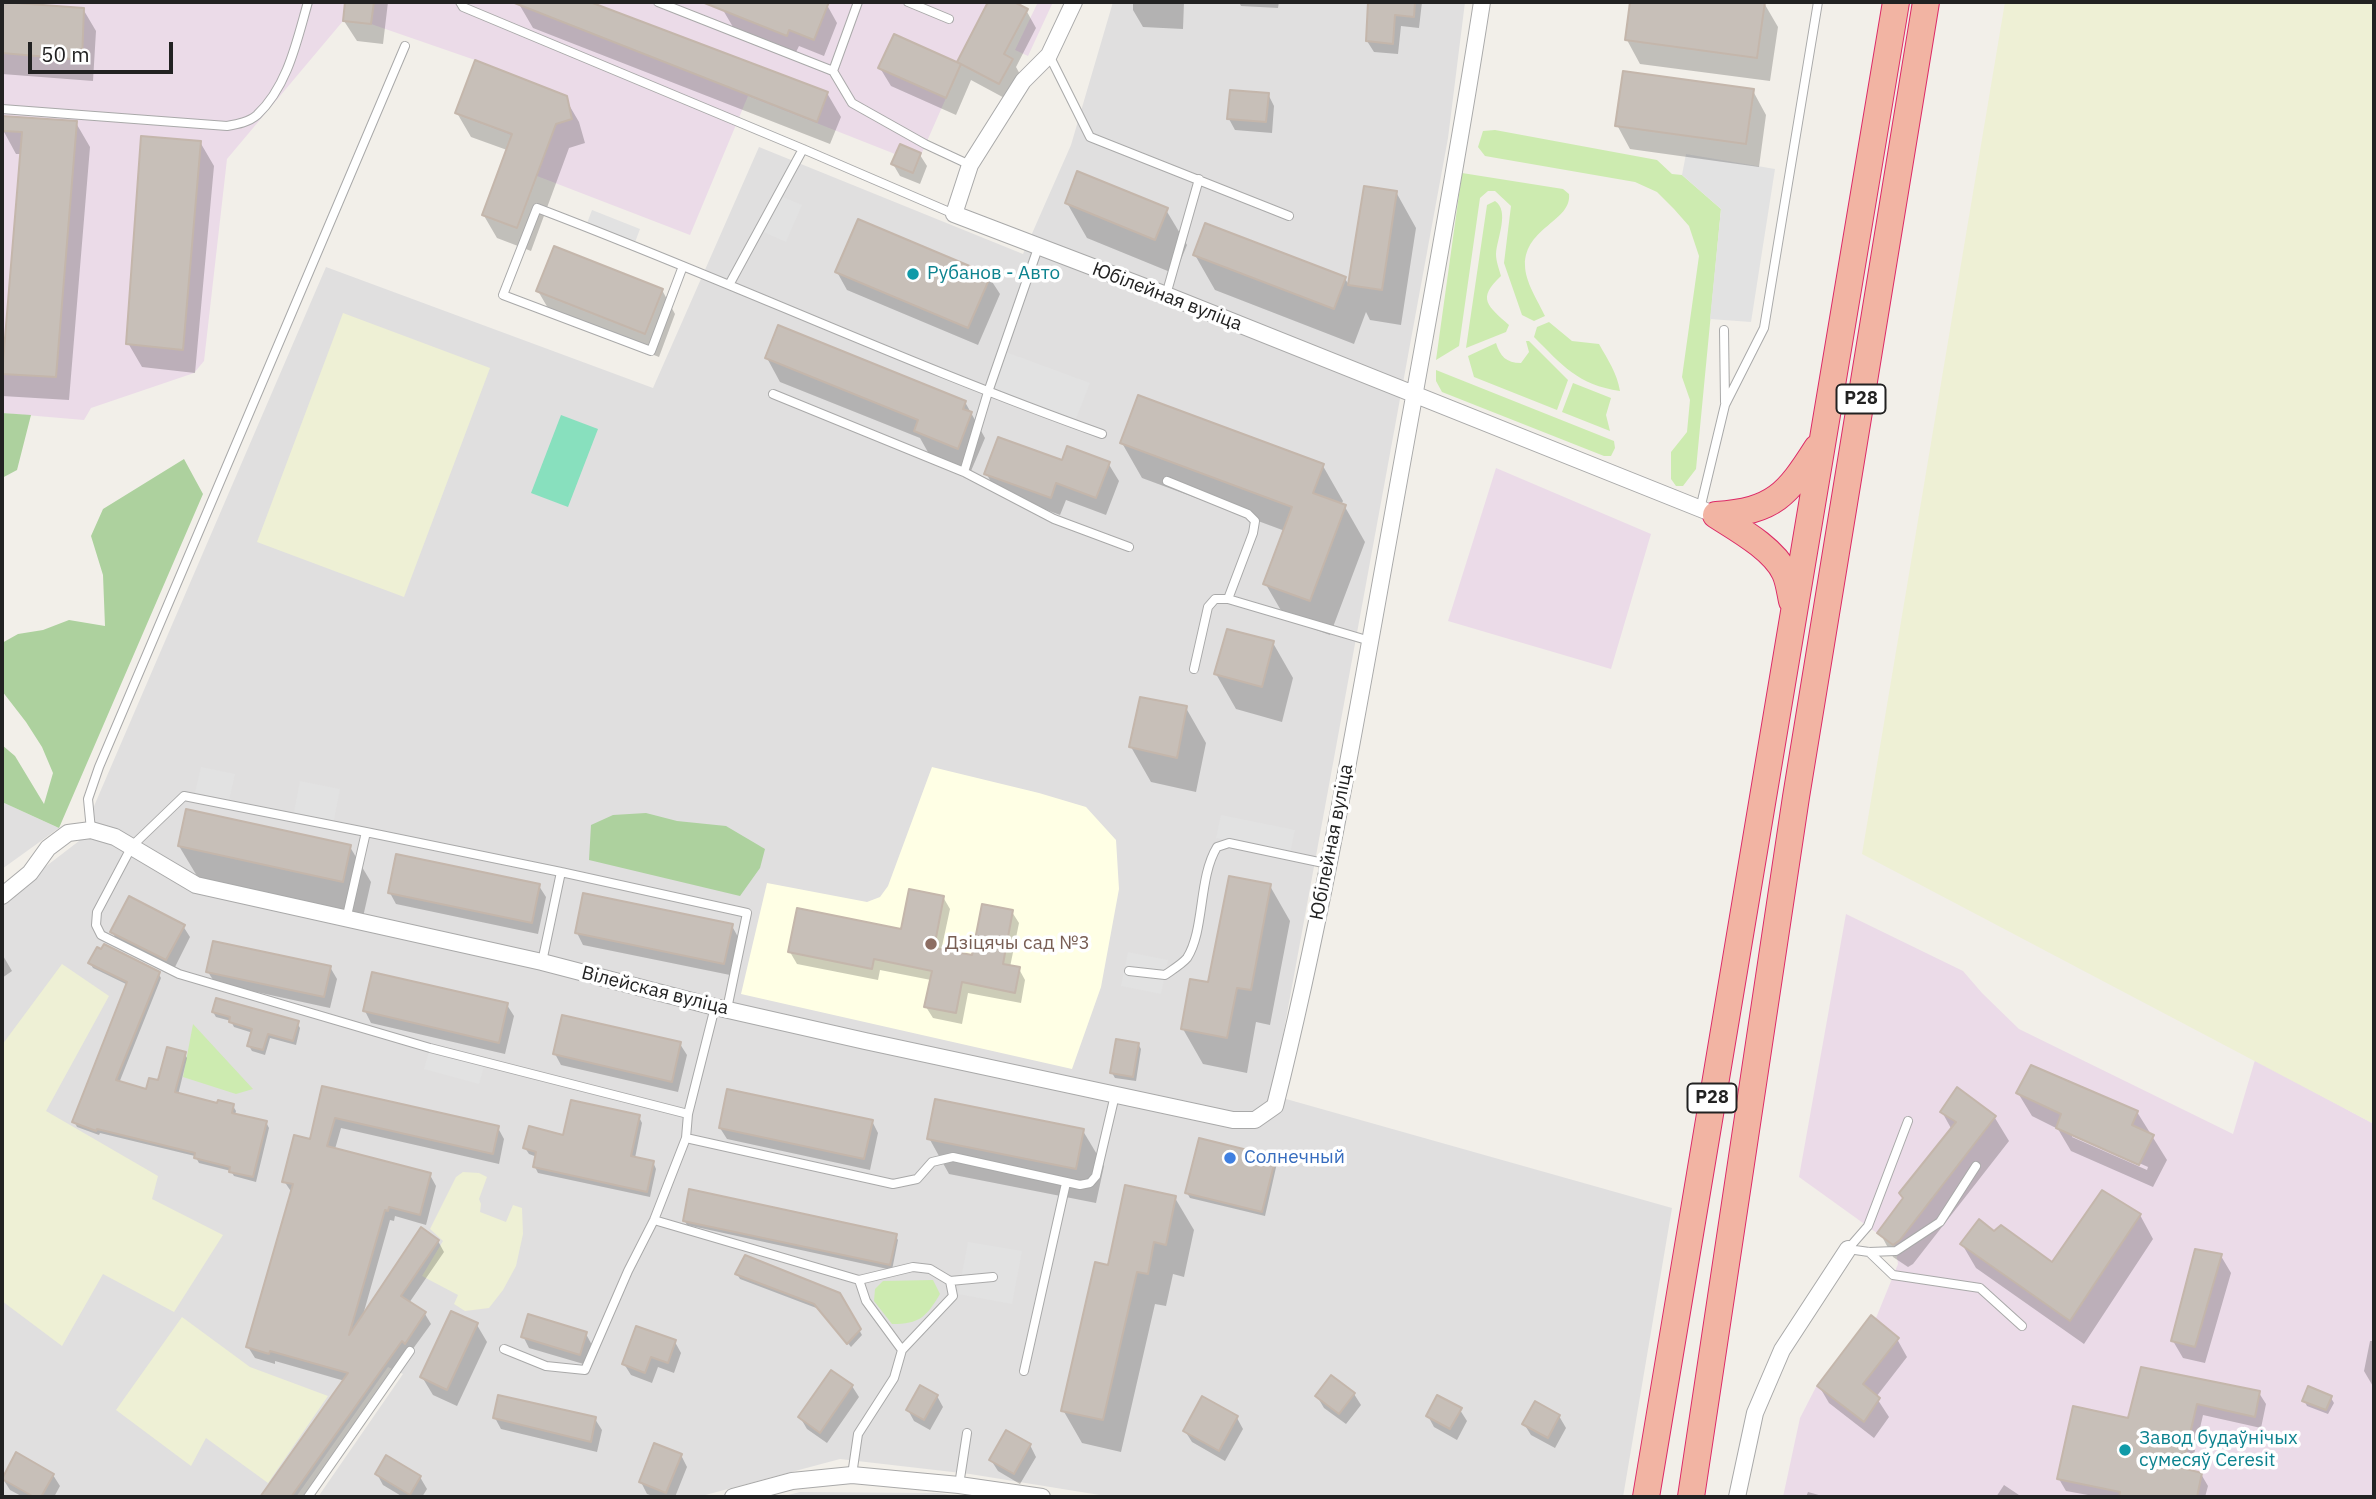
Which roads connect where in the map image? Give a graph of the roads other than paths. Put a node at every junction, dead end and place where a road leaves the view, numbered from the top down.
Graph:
1 (307, 2) edge
2 (460, 2) edge
3 (658, 2) edge
4 (858, 2) edge
5 (908, 2) edge
6 (1074, 2) edge
7 (1482, 2) edge
8 (1818, 2) edge
9 (1896, 2) edge
10 (1926, 2) edge
11 (949, 19) dead end
12 (405, 46) dead end
13 (1049, 55) junction
14 (833, 71) junction
15 (2, 109) edge
16 (803, 149) junction
17 (970, 165) junction
18 (1199, 179) junction
19 (954, 214) junction
20 (1289, 216) dead end
21 (1038, 248) junction
22 (684, 266) junction
23 (729, 285) junction
24 (1167, 295) junction
25 (1724, 330) dead end
26 (988, 392) junction
27 (773, 394) dead end
28 (1414, 394) junction
29 (1725, 405) junction
30 (1102, 434) dead end
31 (1824, 437) junction
32 (964, 472) junction
33 (1167, 481) dead end
34 (1708, 512) junction
35 (1129, 547) dead end
36 (1228, 599) junction
37 (1794, 612) junction
38 (1370, 641) junction
39 (1194, 669) dead end
40 (91, 830) junction
41 (366, 832) junction
42 (132, 846) junction
43 (1328, 864) junction
44 (561, 872) junction
45 (2, 896) edge
46 (346, 920) junction
47 (542, 962) junction
48 (1129, 971) dead end
49 (721, 1008) junction
50 (1291, 1041) joint
51 (1115, 1095) junction
52 (688, 1114) junction
53 (1908, 1121) dead end
54 (686, 1138) junction
55 (1976, 1166) dead end
56 (1066, 1182) junction
57 (654, 1220) junction
58 (1848, 1249) junction
59 (1869, 1252) junction
60 (993, 1277) dead end
61 (859, 1280) junction
62 (950, 1281) junction
63 (2022, 1326) dead end
64 (504, 1349) dead end
65 (902, 1350) junction
66 (410, 1351) dead end
67 (1024, 1371) dead end
68 (967, 1433) dead end
69 (852, 1475) junction
70 (959, 1485) junction
71 (308, 1497) edge
72 (733, 1497) edge
73 (1042, 1497) edge
74 (1646, 1497) edge
75 (1691, 1497) edge
76 (1737, 1497) edge

1 - 15 lane
2 - 16 lane
3 - 14 lane
4 - 14 lane
5 - 11 lane
6 - 13 street
7 - 28 street, Юбілейная вуліца
8 - 29 lane
9 - 31 highway, Р28
10 - 75 highway, Р28
12 - 40 lane
13 - 17 street
13 - 18 lane
14 - 17 lane
16 - 19 lane
16 - 23 lane
17 - 19 street
18 - 20 lane
18 - 24 lane
19 - 21 street, Юбілейная вуліца
21 - 24 street, Юбілейная вуліца
21 - 26 lane
22 - 22 lane
22 - 23 lane
23 - 26 lane
24 - 28 street, Юбілейная вуліца
25 - 29 lane
26 - 30 lane
26 - 32 lane
27 - 32 lane
28 - 34 street
28 - 38 street, Юбілейная вуліца
29 - 34 lane
31 - 34 highway
31 - 37 highway, Р28
32 - 35 lane
33 - 36 lane
34 - 37 highway
36 - 38 lane
36 - 39 lane
37 - 74 highway, Р28
38 - 43 street, Юбілейная вуліца
40 - 42 street, Вілейская вуліца
40 - 45 street
41 - 42 lane
41 - 44 lane
41 - 46 lane
42 - 46 street, Вілейская вуліца
42 - 52 lane
43 - 48 lane
43 - 50 street, Юбілейная вуліца
44 - 47 lane
44 - 49 lane
46 - 47 street, Вілейская вуліца
47 - 49 street, Вілейская вуліца
49 - 51 street, Вілейская вуліца
49 - 52 lane
50 - 51 street, Вілейская вуліца
51 - 56 lane
52 - 54 lane
53 - 58 lane
54 - 56 lane
54 - 57 lane
55 - 59 lane
56 - 67 lane
57 - 61 lane
57 - 64 lane
58 - 59 lane
58 - 76 street
59 - 63 lane
60 - 62 lane
61 - 62 lane
61 - 65 lane
62 - 65 lane
65 - 69 lane
66 - 71 lane
68 - 70 lane
69 - 70 street
69 - 72 street
70 - 73 street

